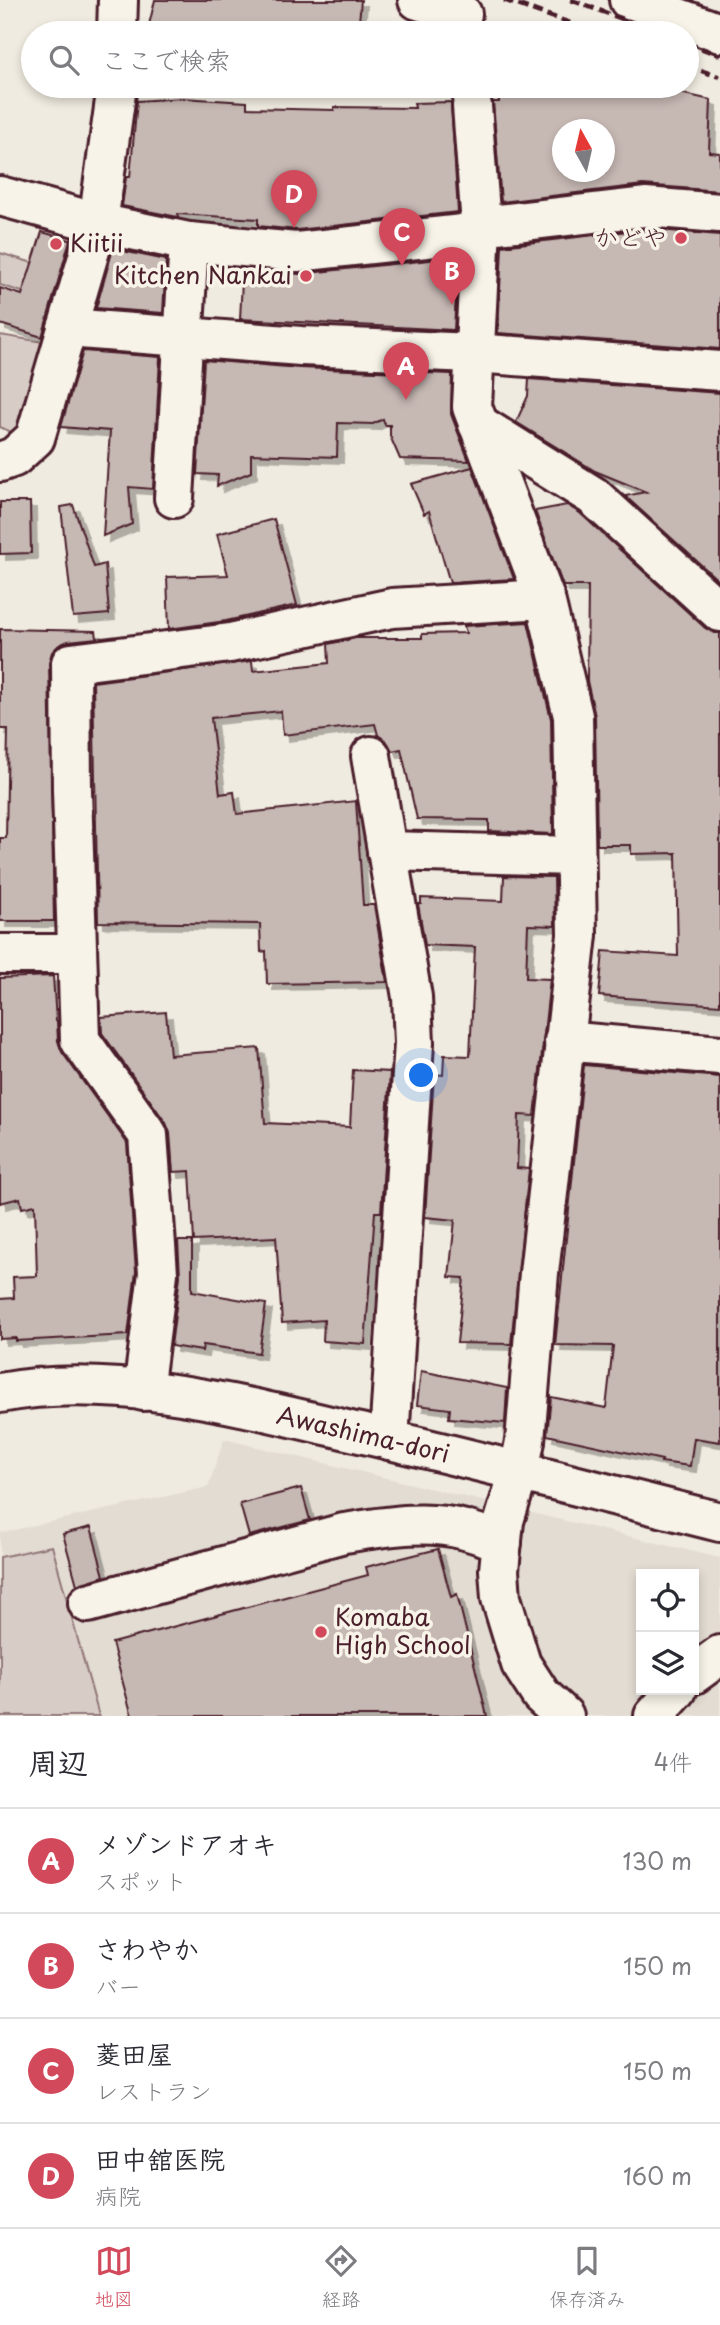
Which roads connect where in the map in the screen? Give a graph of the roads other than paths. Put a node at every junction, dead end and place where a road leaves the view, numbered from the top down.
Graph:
1 (118, 0) edge
2 (418, 0) edge
3 (629, 0) edge
4 (462, 14) dead end
5 (117, 21) edge
6 (687, 21) edge
7 (699, 25) edge
8 (720, 33) edge
9 (115, 98) edge
10 (472, 106) dead end
11 (0, 196) edge
12 (720, 213) edge
13 (98, 223) junction
14 (481, 226) junction
15 (189, 242) junction
16 (67, 328) junction
17 (184, 337) junction
18 (474, 353) junction
19 (720, 371) edge
20 (478, 425) junction
21 (0, 462) edge
22 (174, 498) dead end
23 (545, 598) junction
24 (720, 612) edge
25 (371, 756) dead end
26 (387, 851) junction
27 (574, 856) junction
28 (0, 954) edge
29 (76, 954) junction
30 (564, 1041) junction
31 (720, 1055) edge
32 (142, 1391) junction
33 (0, 1393) edge
34 (389, 1440) junction
35 (519, 1472) junction
36 (720, 1522) edge
37 (502, 1542) junction
38 (88, 1603) dead end
39 (720, 1656) edge
40 (699, 1671) edge
41 (672, 1695) edge
42 (565, 1716) edge
43 (653, 1716) edge

1 - 5 street
2 - 4 street
3 - 6 street
7 - 8 street
9 - 13 street
10 - 14 street
11 - 13 street
12 - 14 street
13 - 15 street
13 - 16 street
14 - 15 street
14 - 18 street
15 - 17 street
16 - 17 street
16 - 21 street
17 - 18 street
17 - 22 street
18 - 19 street
18 - 20 street
20 - 23 street
20 - 24 street
23 - 27 street
23 - 29 street
25 - 26 street
26 - 27 street
26 - 34 street
27 - 30 street
28 - 29 street
29 - 32 street
30 - 31 street
30 - 35 street
32 - 33 street, Awashima-dori
32 - 34 street, Awashima-dori
34 - 35 street, Awashima-dori
35 - 36 street, Awashima-dori
35 - 37 street
37 - 38 street
37 - 42 street
39 - 40 street
41 - 43 street

